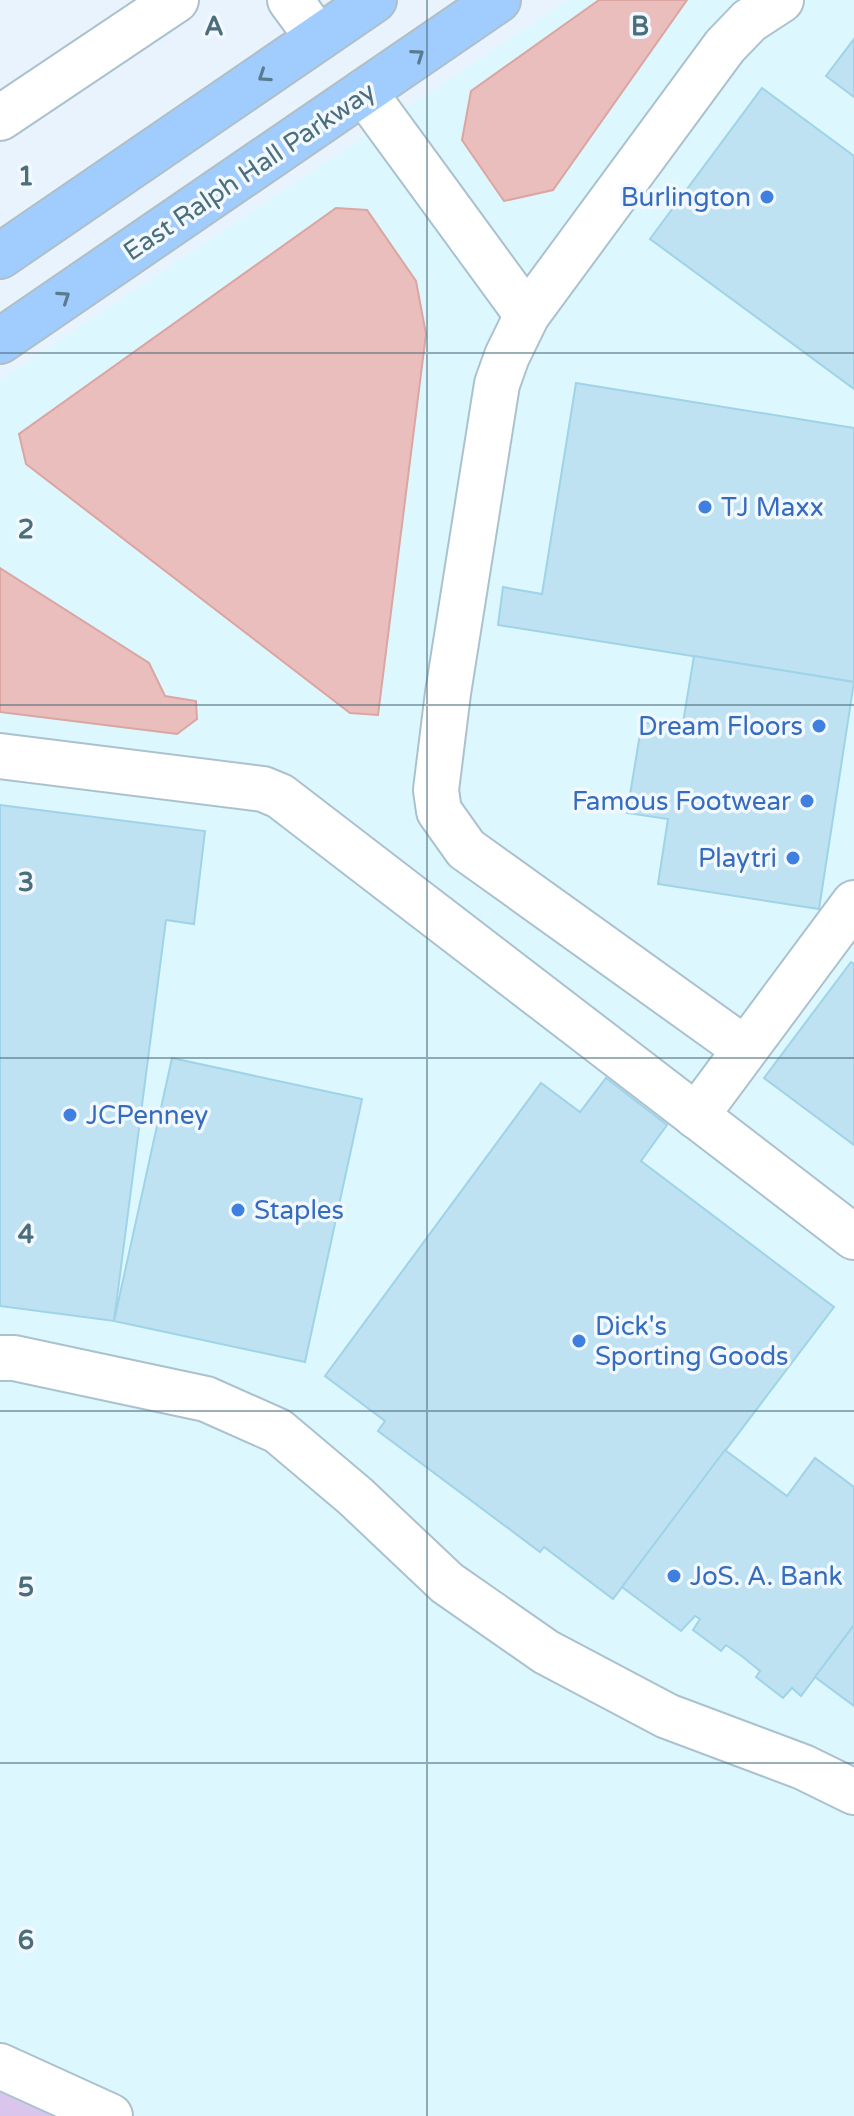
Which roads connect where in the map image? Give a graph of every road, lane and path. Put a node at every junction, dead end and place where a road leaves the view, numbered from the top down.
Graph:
1 (176, 0) edge
2 (290, 0) edge
3 (374, 0) edge
4 (498, 0) edge
5 (781, 0) edge
6 (318, 38) junction
7 (364, 92) junction
8 (0, 118) edge
9 (0, 256) edge
10 (527, 315) junction
11 (0, 341) edge
12 (0, 756) edge
13 (854, 903) edge
14 (745, 1049) junction
15 (696, 1116) junction
16 (854, 1237) edge
17 (0, 1358) edge
18 (854, 1792) edge
19 (0, 2066) edge
20 (110, 2116) edge

1 - 8 lane
2 - 6 lane
3 - 6 main road
7 -> 4 main road, East Ralph Hall Parkway
5 - 10 lane
6 -> 9 main road
7 - 10 lane
11 -> 7 main road, East Ralph Hall Parkway
10 - 14 lane
12 - 15 lane
13 - 14 lane
14 - 15 lane
15 - 16 lane
17 - 18 lane
19 - 20 lane

